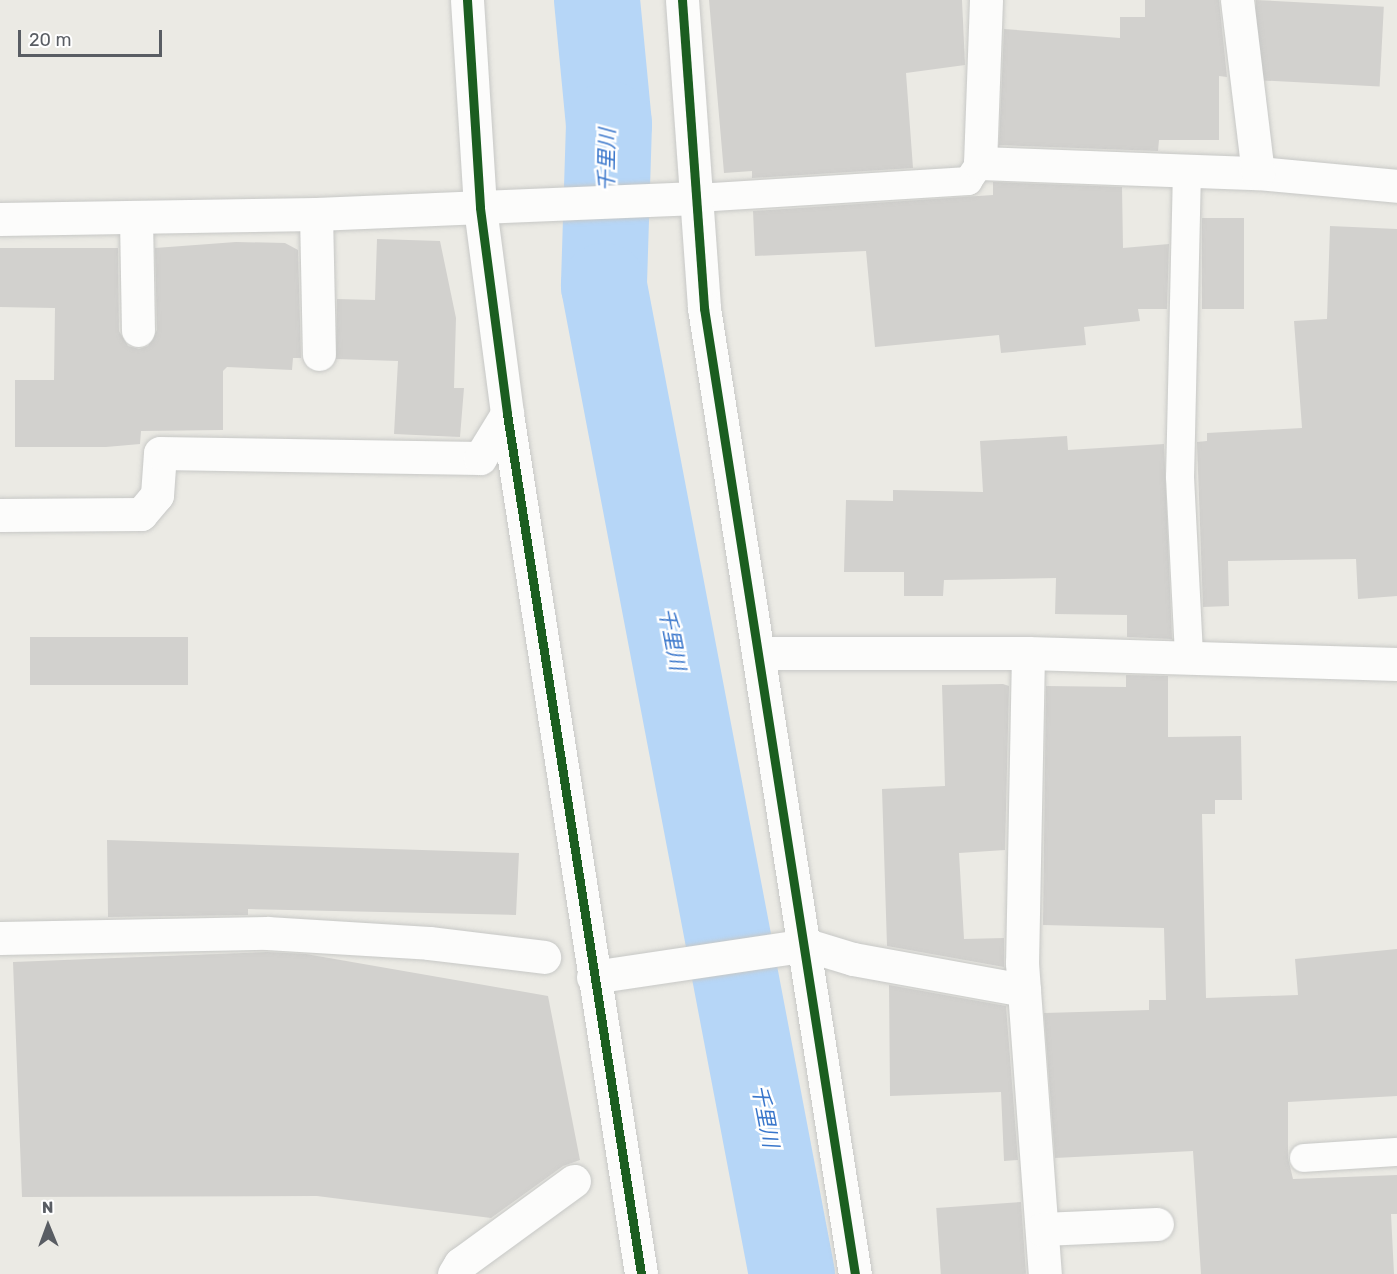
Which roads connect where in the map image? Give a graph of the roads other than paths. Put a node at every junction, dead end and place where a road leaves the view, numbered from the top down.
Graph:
1 (467, 0) edge
2 (682, 0) edge
3 (986, 0) edge
4 (1237, 0) edge
5 (980, 163) junction
6 (1187, 170) junction
7 (1258, 173) junction
8 (1397, 186) edge
9 (697, 198) junction
10 (480, 208) junction
11 (316, 214) junction
12 (136, 218) junction
13 (0, 219) edge
14 (138, 330) dead end
15 (319, 354) dead end
16 (507, 414) junction
17 (0, 515) edge
18 (760, 653) junction
19 (1028, 653) junction
20 (1189, 657) junction
21 (1397, 664) edge
22 (0, 938) edge
23 (807, 945) junction
24 (544, 957) dead end
25 (592, 977) junction
26 (1024, 990) junction
27 (1397, 1152) edge
28 (1304, 1158) dead end
29 (574, 1181) dead end
30 (1157, 1224) dead end
31 (1042, 1229) junction
32 (454, 1274) edge
33 (641, 1274) edge
34 (855, 1274) edge
35 (1046, 1274) edge

1 - 10 street
2 - 9 street
3 - 5 street
4 - 7 street
5 - 6 street
5 - 9 lane
6 - 7 street
6 - 20 lane
7 - 8 street
9 - 10 street
9 - 18 street
10 - 11 street
10 - 16 street
11 - 12 street
11 - 15 street
12 - 13 street
12 - 14 street
16 - 17 street
16 - 25 street
18 - 19 street
18 - 23 street
19 - 20 street
19 - 26 street
20 - 21 street
22 - 24 street
23 - 25 street
23 - 26 street
23 - 34 street
25 - 33 street
26 - 31 street
27 - 28 lane
29 - 32 street
30 - 31 street
31 - 35 street

